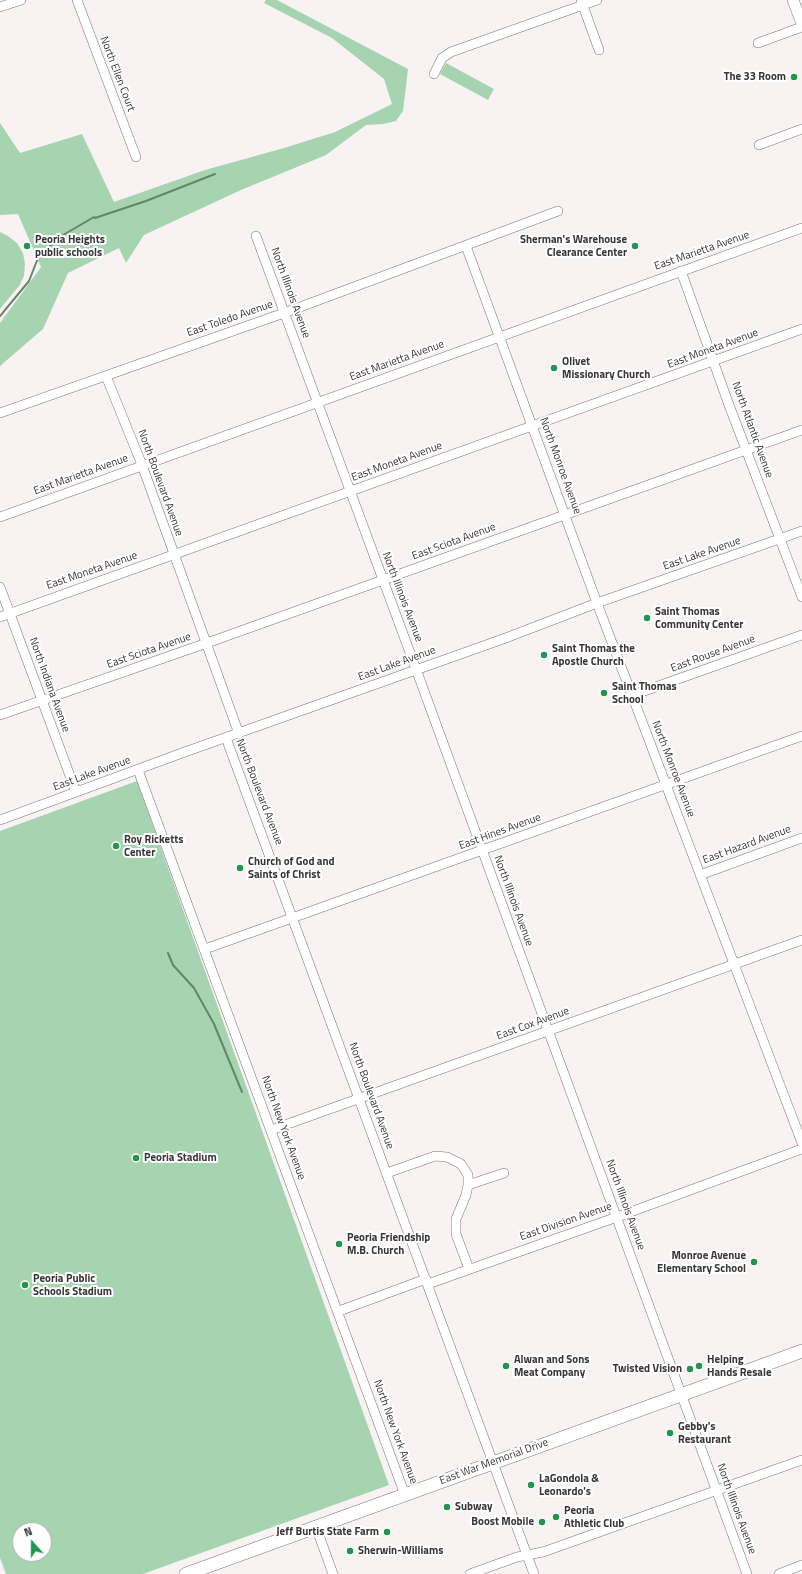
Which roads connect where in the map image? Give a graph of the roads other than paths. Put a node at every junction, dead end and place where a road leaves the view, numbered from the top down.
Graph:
1 (21, 0) edge
2 (77, 0) edge
3 (597, 0) edge
4 (793, 0) edge
5 (582, 2) edge
6 (4, 4) edge
7 (802, 24) edge
8 (802, 27) edge
9 (758, 43) dead end
10 (599, 50) dead end
11 (434, 74) dead end
12 (802, 129) edge
13 (759, 144) dead end
14 (136, 157) dead end
15 (558, 211) dead end
16 (802, 228) edge
17 (256, 236) dead end
18 (466, 246) junction
19 (681, 271) junction
20 (284, 313) junction
21 (802, 329) edge
22 (499, 336) junction
23 (714, 361) junction
24 (106, 376) junction
25 (317, 402) junction
26 (0, 413) edge
27 (533, 426) junction
28 (802, 430) edge
29 (747, 450) junction
30 (142, 465) junction
31 (350, 491) junction
32 (565, 514) junction
33 (0, 517) edge
34 (802, 531) edge
35 (780, 539) junction
36 (174, 555) junction
37 (383, 580) junction
38 (0, 587) edge
39 (802, 597) edge
40 (598, 603) junction
41 (10, 613) junction
42 (0, 617) edge
43 (802, 635) edge
44 (206, 644) junction
45 (416, 669) junction
46 (633, 695) junction
47 (43, 700) junction
48 (0, 715) edge
49 (239, 734) junction
50 (802, 736) edge
51 (226, 738) junction
52 (138, 770) junction
53 (667, 786) junction
54 (76, 792) junction
55 (0, 820) edge
56 (802, 838) edge
57 (482, 851) junction
58 (700, 875) junction
59 (293, 919) junction
60 (802, 940) edge
61 (205, 949) junction
62 (734, 964) junction
63 (548, 1031) junction
64 (359, 1098) junction
65 (271, 1130) junction
66 (802, 1143) edge
67 (802, 1149) edge
68 (387, 1172) junction
69 (504, 1173) dead end
70 (468, 1185) junction
71 (617, 1217) junction
72 (469, 1269) junction
73 (427, 1282) junction
74 (338, 1312) junction
75 (802, 1351) edge
76 (682, 1394) junction
77 (802, 1460) edge
78 (494, 1463) junction
79 (717, 1491) junction
80 (405, 1495) junction
81 (316, 1527) junction
82 (527, 1555) junction
83 (802, 1566) edge
84 (186, 1574) edge
85 (333, 1574) edge
86 (470, 1574) edge
87 (534, 1574) edge
88 (747, 1574) edge
89 (779, 1574) edge

1 - 6 street
2 - 14 street, North Ellen Court
3 - 5 street
4 - 7 main road
5 - 10 street
5 - 11 street
8 - 9 street
12 - 13 street
15 - 18 street, East Toledo Avenue
16 - 19 street, East Marietta Avenue
17 - 20 street, North Illinois Avenue
18 - 20 street, East Toledo Avenue
18 - 22 street, North Monroe Avenue
19 - 22 street, East Marietta Avenue
19 - 23 street, North Atlantic Avenue
20 - 24 street, East Toledo Avenue
20 - 25 street, North Illinois Avenue
21 - 23 street, East Moneta Avenue
22 - 25 street, East Marietta Avenue
22 - 27 street, North Monroe Avenue
23 - 27 street, East Moneta Avenue
23 - 29 street, North Atlantic Avenue
24 - 26 street, East Toledo Avenue
24 - 30 street, North Boulevard Avenue
25 - 30 street, East Marietta Avenue
25 - 31 street, North Illinois Avenue
27 - 31 street, East Moneta Avenue
27 - 32 street, North Monroe Avenue
28 - 29 street, East Sciota Avenue
29 - 32 street, East Sciota Avenue
29 - 35 street, North Atlantic Avenue
30 - 33 street, East Marietta Avenue
30 - 36 street, North Boulevard Avenue
31 - 36 street, East Moneta Avenue
31 - 37 street, North Illinois Avenue
32 - 37 street, East Sciota Avenue
32 - 40 street, North Monroe Avenue
34 - 35 street, East Lake Avenue
35 - 39 street, North Atlantic Avenue
35 - 40 street, East Lake Avenue
36 - 41 street, East Moneta Avenue
36 - 44 street, North Boulevard Avenue
37 - 44 street, East Sciota Avenue
37 - 45 street, North Illinois Avenue
38 - 41 street, North Indiana Avenue
40 - 45 street, East Lake Avenue
40 - 46 street, North Monroe Avenue
41 - 42 street, East Moneta Avenue
41 - 47 street, North Indiana Avenue
43 - 46 street, East Rouse Avenue
44 - 47 street, East Sciota Avenue
44 - 49 street, North Boulevard Avenue
45 - 49 street, East Lake Avenue
45 - 57 street, North Illinois Avenue
46 - 53 street, North Monroe Avenue
47 - 48 street, East Sciota Avenue
47 - 54 street, North Indiana Avenue
49 - 51 street, East Lake Avenue
50 - 53 street, East Hines Avenue
51 - 52 street, East Lake Avenue
51 - 59 street, North Boulevard Avenue
52 - 54 street, East Lake Avenue
52 - 61 street, North New York Avenue
53 - 57 street, East Hines Avenue
53 - 58 street, North Monroe Avenue
54 - 55 street, East Lake Avenue
56 - 58 street, East Hazard Avenue
57 - 59 street, East Hines Avenue
57 - 63 street, North Illinois Avenue
58 - 62 street, North Monroe Avenue
59 - 61 street, East Hines Avenue
59 - 64 street, North Boulevard Avenue
60 - 62 street, East Cox Avenue
61 - 65 street, North New York Avenue
62 - 63 street, East Cox Avenue
62 - 66 street, North Monroe Avenue
63 - 64 street, East Cox Avenue
63 - 71 street, North Illinois Avenue
64 - 65 street, East Cox Avenue
64 - 68 street, North Boulevard Avenue
65 - 74 street, North New York Avenue
67 - 71 street, East Division Avenue
68 - 70 street
68 - 73 street, North Boulevard Avenue
69 - 70 street
70 - 72 street
71 - 72 street, East Division Avenue
71 - 76 street, North Illinois Avenue
72 - 73 street, East Division Avenue
73 - 74 street, East Division Avenue
73 - 78 street, North Boulevard Avenue
74 - 80 street, North New York Avenue
75 - 76 highway, East War Memorial Drive
76 - 78 highway, East War Memorial Drive
76 - 79 street, North Illinois Avenue
77 - 79 street
78 - 80 highway, East War Memorial Drive
78 - 82 street, North Boulevard Avenue
79 - 82 street
79 - 88 street, North Illinois Avenue
80 - 81 highway, East War Memorial Drive
81 - 84 highway, East War Memorial Drive
81 - 85 street
82 - 86 street
82 - 87 street, North Boulevard Avenue
83 - 89 street

